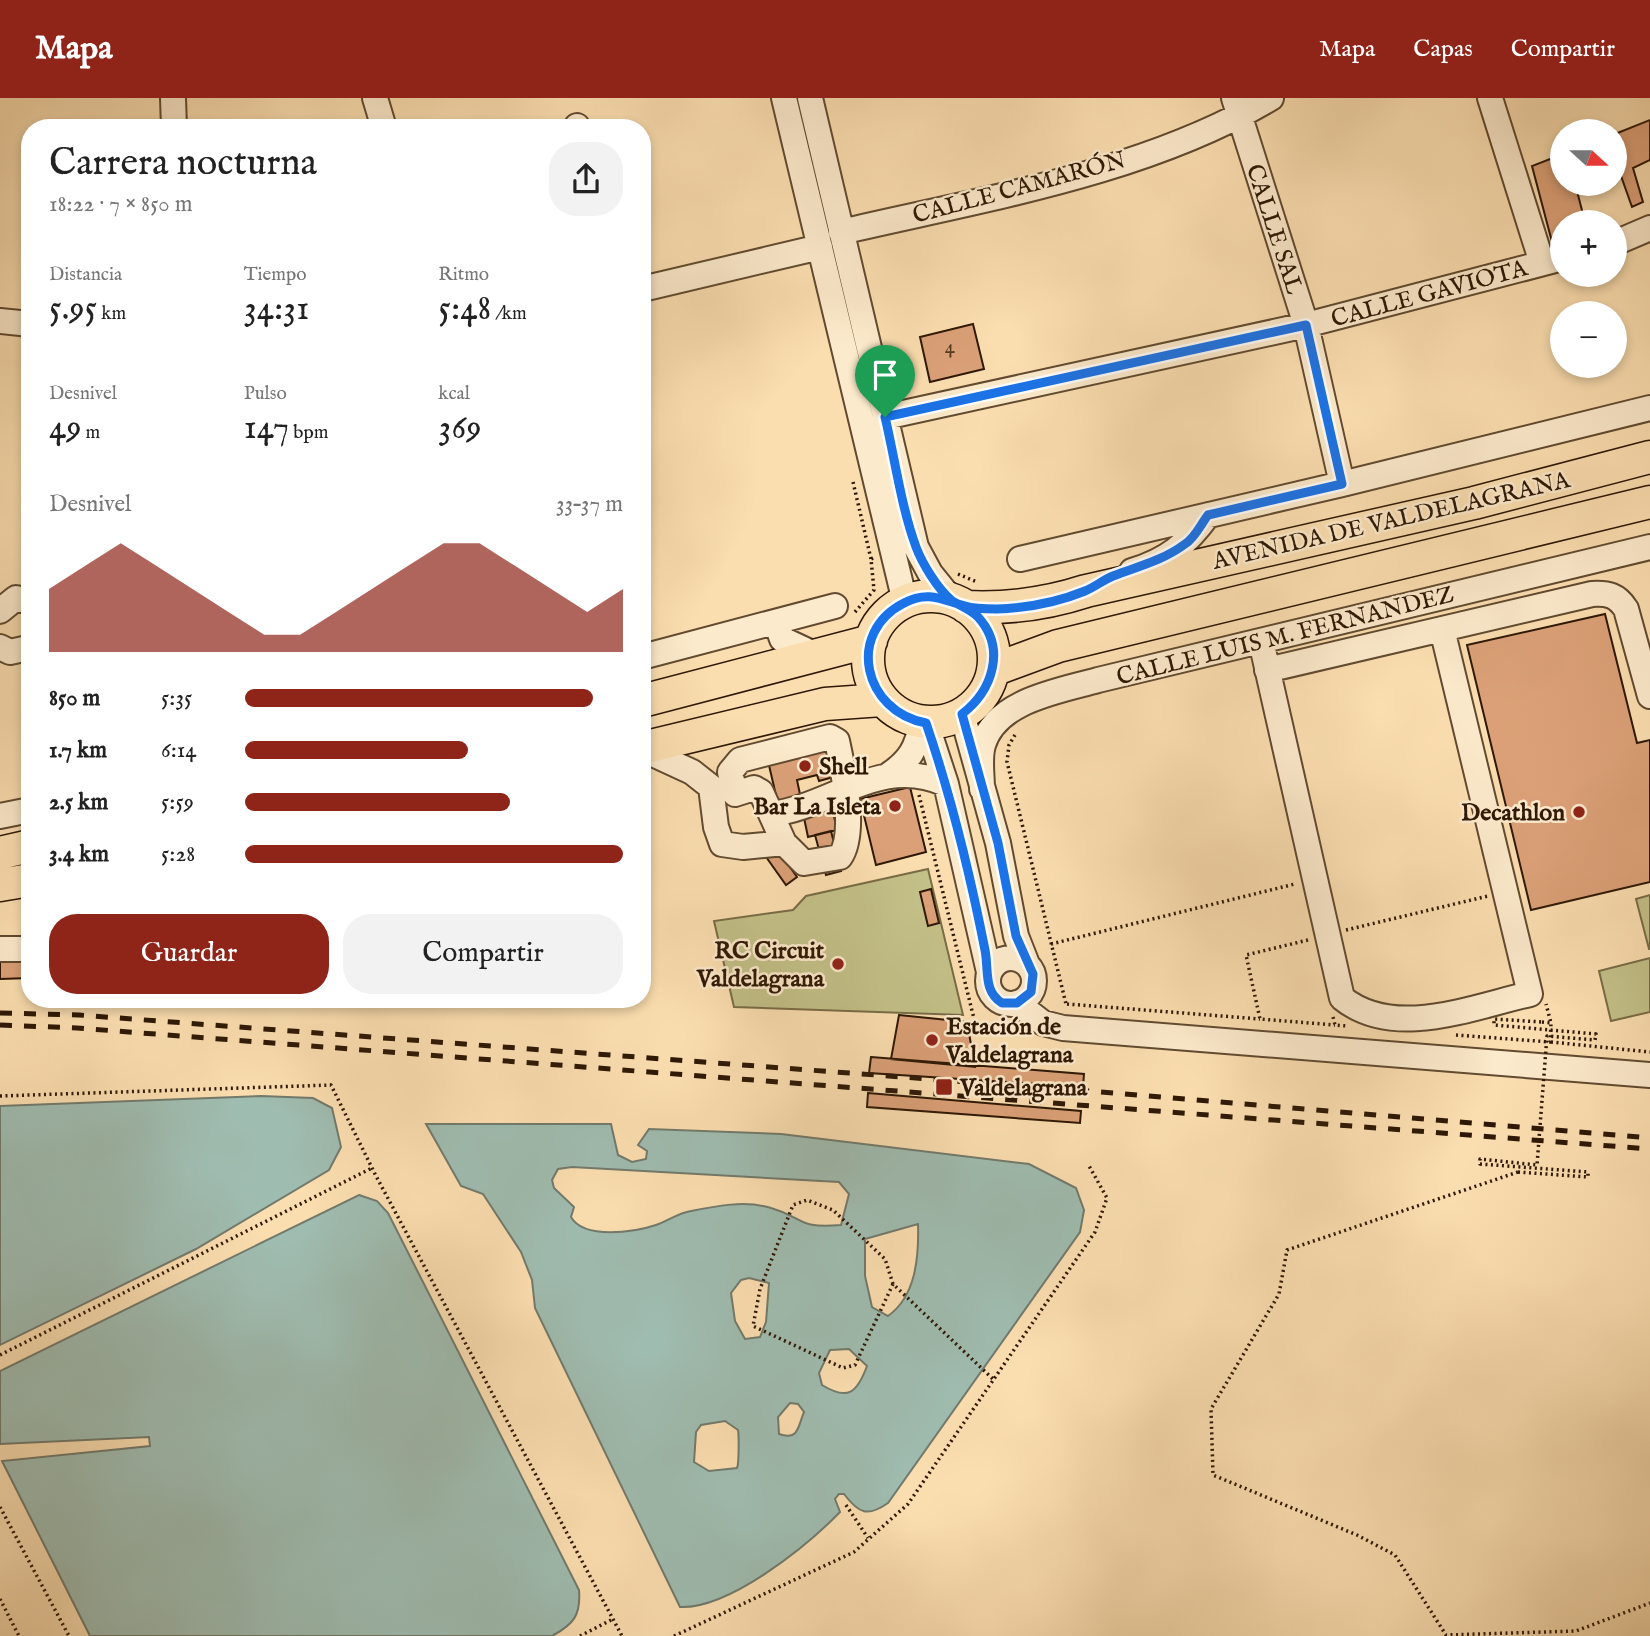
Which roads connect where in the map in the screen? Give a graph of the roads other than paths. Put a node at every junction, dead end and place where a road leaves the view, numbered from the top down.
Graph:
1 (173, 98) edge
2 (375, 98) edge
3 (784, 98) edge
4 (810, 98) edge
5 (1270, 98) edge
6 (1490, 98) edge
7 (1237, 107) edge
8 (174, 119) edge
9 (381, 119) edge
10 (1650, 228) edge
11 (841, 232) junction
12 (1627, 238) edge
13 (820, 247) junction
14 (1550, 256) edge
15 (1550, 262) edge
16 (651, 287) edge
17 (0, 321) edge
18 (21, 323) edge
19 (1306, 325) junction
20 (1650, 408) edge
21 (885, 417) junction
22 (1650, 457) edge
23 (1342, 484) junction
24 (1650, 502) edge
25 (1208, 515) junction
26 (1649, 553) edge
27 (1020, 558) dead end
28 (1086, 591) junction
29 (21, 599) edge
30 (905, 602) junction
31 (958, 603) junction
32 (835, 606) dead end
33 (0, 611) edge
34 (776, 622) junction
35 (1442, 629) junction
36 (871, 641) junction
37 (1261, 641) junction
38 (0, 647) edge
39 (21, 650) edge
40 (814, 654) junction
41 (651, 655) edge
42 (1645, 658) edge
43 (776, 665) junction
44 (993, 670) junction
45 (1267, 670) junction
46 (651, 689) edge
47 (1650, 696) edge
48 (651, 699) edge
49 (883, 700) junction
50 (962, 714) junction
51 (924, 722) junction
52 (651, 747) edge
53 (651, 753) edge
54 (692, 772) junction
55 (730, 772) junction
56 (887, 776) junction
57 (946, 785) junction
58 (844, 788) junction
59 (982, 789) junction
60 (21, 812) edge
61 (771, 814) junction
62 (0, 816) edge
63 (784, 843) junction
64 (21, 848) edge
65 (0, 853) edge
66 (21, 882) edge
67 (0, 886) edge
68 (21, 949) edge
69 (0, 950) edge
70 (1027, 964) junction
71 (989, 972) junction
72 (1017, 1003) junction
73 (1650, 1075) edge

1 - 8 street
2 - 9 street
3 - 13 street
4 - 11 street
5 - 7 street, CALLE CAMARÓN
6 - 14 street
7 - 11 street, CALLE CAMARÓN
7 - 19 street, CALLE SAL
10 - 12 street
11 - 21 street
13 - 16 street
13 - 30 street
15 - 19 street, CALLE GAVIOTA
17 - 18 street
19 - 21 street, CALLE GAVIOTA
19 - 23 street, CALLE SAL
20 - 23 street
21 - 31 street
22 - 28 main road, AVENIDA DE VALDELAGRANA
23 - 25 street
24 - 44 main road, AVENIDA DE VALDELAGRANA
25 - 27 street
25 - 28 street
26 - 37 street, CALLE LUIS M. FERNANDEZ
28 - 31 main road, AVENIDA DE VALDELAGRANA
29 - 33 street
30 - 31 main road
30 - 36 main road
31 - 44 main road
32 - 34 street
34 - 40 street
34 - 41 street
35 - 42 street
35 - 45 street
35 - 45 street
36 - 40 main road
36 - 49 main road
37 - 45 street
37 - 59 street, CALLE LUIS M. FERNANDEZ
38 - 39 street
40 - 43 main road
42 - 47 street
43 - 46 street
43 - 48 main road
44 - 50 main road
49 - 51 main road
49 - 52 main road
50 - 51 main road
50 - 59 street
51 - 56 street
51 - 57 street
53 - 54 street
54 - 55 street
54 - 63 street
55 - 58 street
55 - 61 street
56 - 57 street
56 - 58 street
57 - 71 street
58 - 61 street
58 - 63 street
59 - 70 street
60 - 62 street
61 - 63 street
64 - 65 main road
66 - 67 main road
68 - 69 street
70 - 71 street
70 - 72 street
71 - 72 street
72 - 73 street

